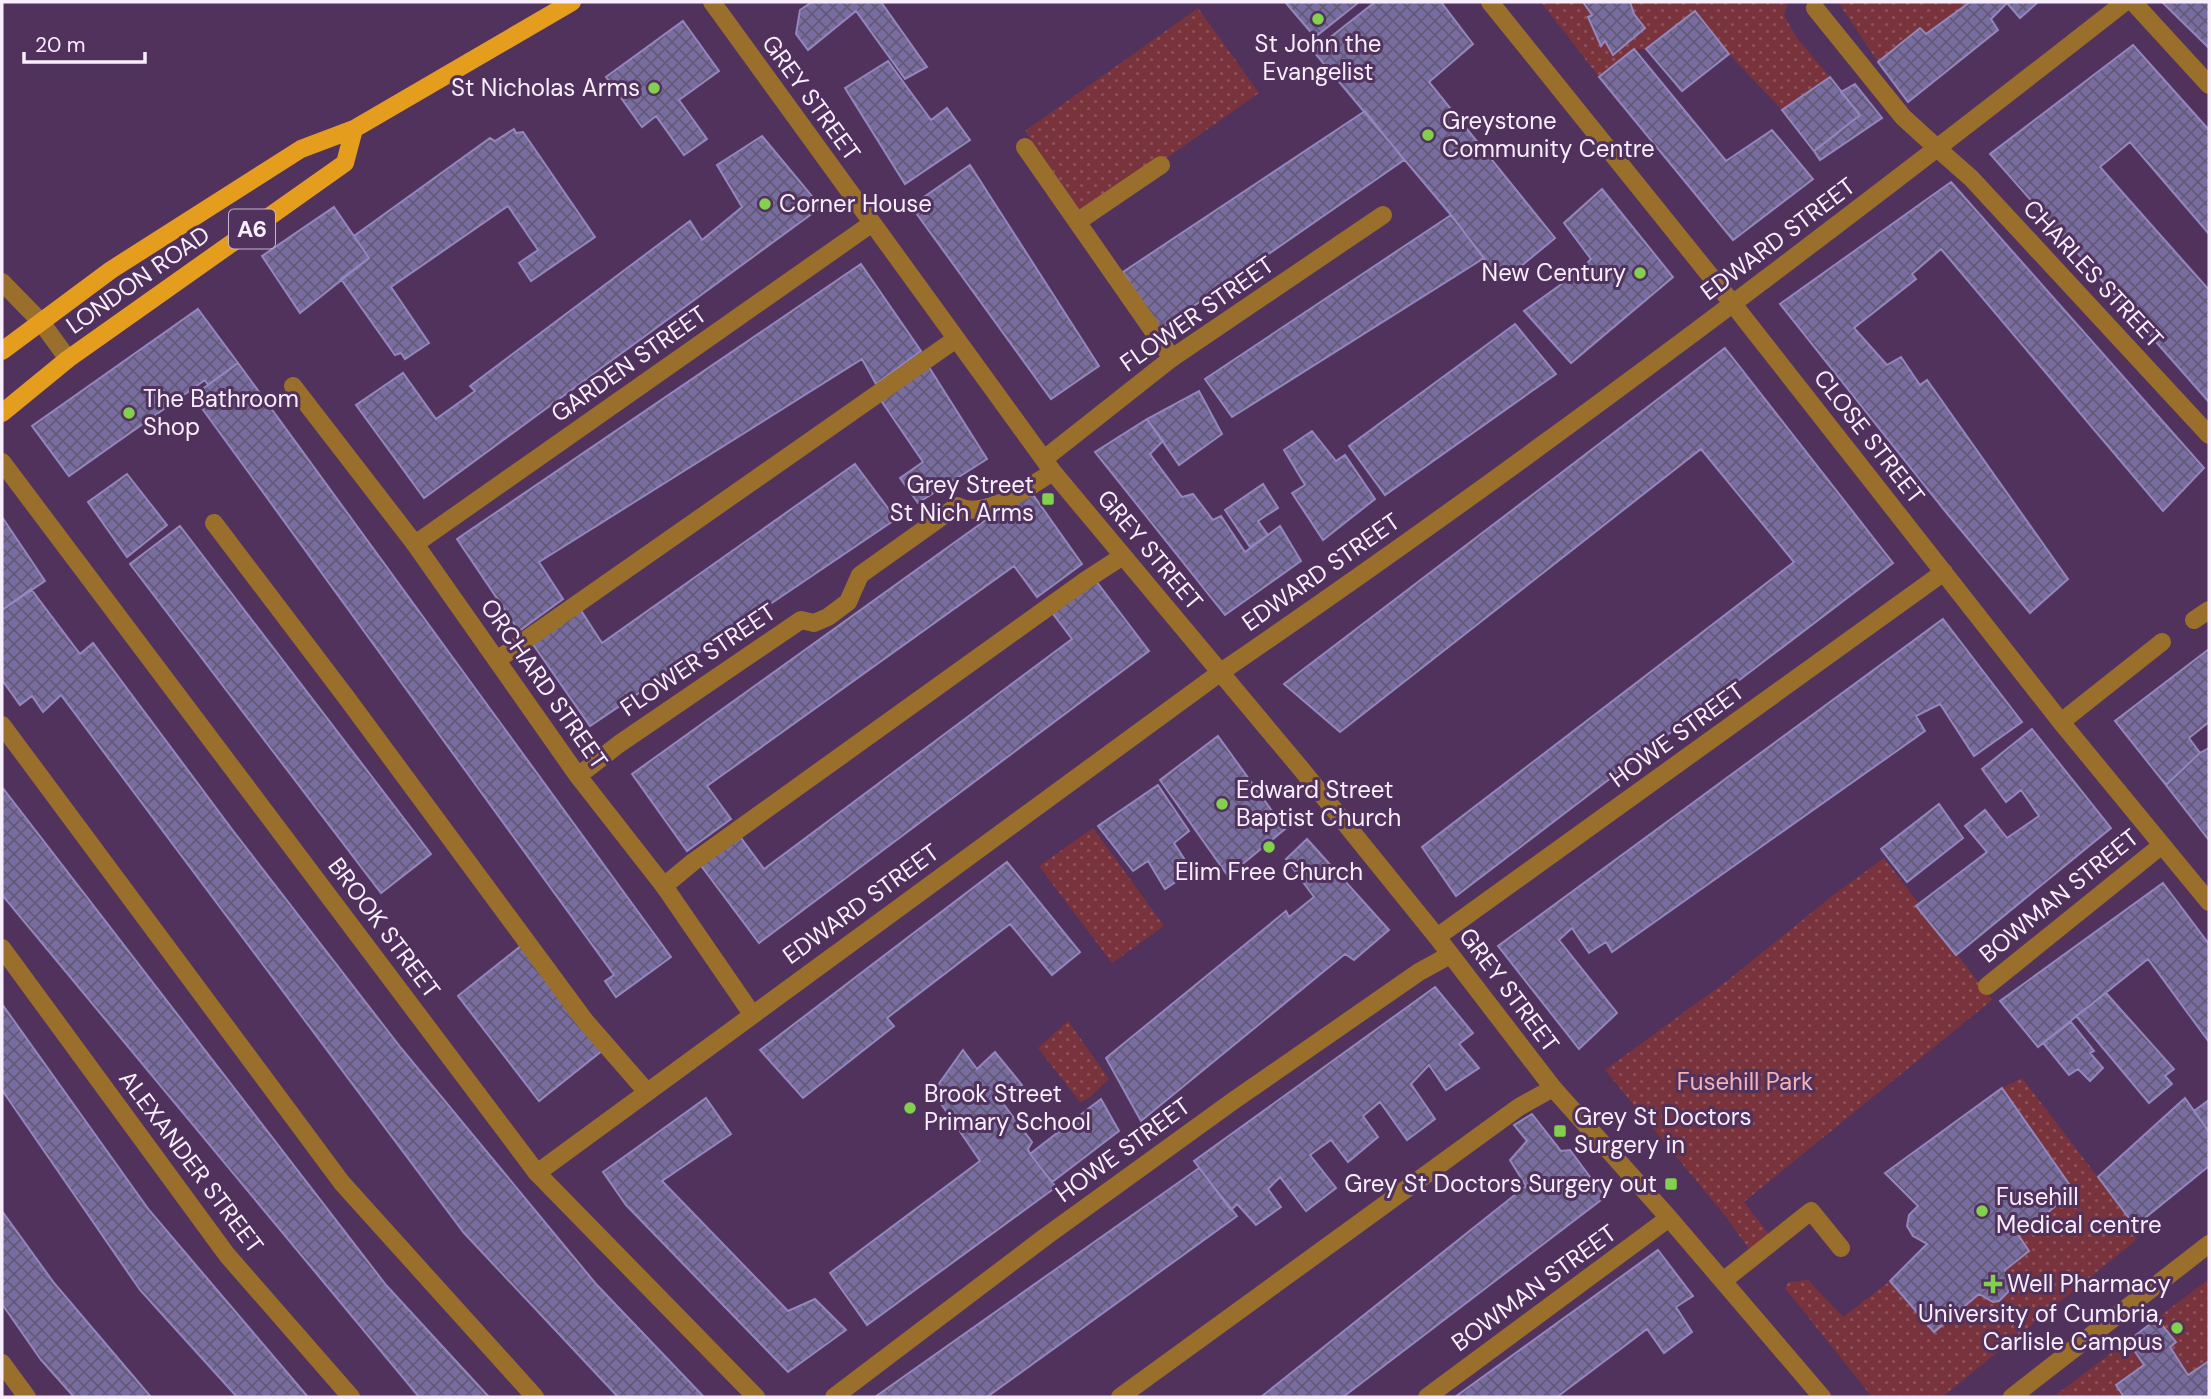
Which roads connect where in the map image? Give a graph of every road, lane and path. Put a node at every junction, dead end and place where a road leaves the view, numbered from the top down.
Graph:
1 (572, 2) edge
2 (712, 2) edge
3 (1490, 2) edge
4 (2126, 2) edge
5 (2133, 2) edge
6 (1815, 8) dead end
7 (2209, 85) edge
8 (354, 129) junction
9 (1025, 147) dead end
10 (1938, 149) junction
11 (1161, 165) dead end
12 (1383, 215) dead end
13 (1077, 222) junction
14 (871, 224) junction
15 (2, 282) edge
16 (1733, 304) junction
17 (41, 321) junction
18 (956, 339) junction
19 (2, 351) edge
20 (1172, 358) junction
21 (68, 359) junction
22 (293, 386) dead end
23 (2, 412) edge
24 (2209, 435) edge
25 (2, 463) edge
26 (1049, 466) junction
27 (214, 523) dead end
28 (415, 544) junction
29 (1123, 556) junction
30 (1944, 572) junction
31 (2209, 610) edge
32 (2193, 620) dead end
33 (2162, 642) dead end
34 (497, 660) junction
35 (1222, 672) junction
36 (2061, 722) junction
37 (2, 725) edge
38 (578, 776) junction
39 (2162, 845) junction
40 (664, 887) junction
41 (2209, 902) edge
42 (1437, 937) junction
43 (2, 948) edge
44 (1450, 955) junction
45 (1987, 986) dead end
46 (752, 1014) junction
47 (1553, 1088) junction
48 (647, 1092) junction
49 (537, 1173) junction
50 (1669, 1218) junction
51 (1841, 1248) dead end
52 (2208, 1248) edge
53 (1723, 1281) junction
54 (2, 1363) edge
55 (27, 1397) edge
56 (351, 1397) edge
57 (535, 1397) edge
58 (756, 1397) edge
59 (834, 1397) edge
60 (1120, 1397) edge
61 (1427, 1397) edge
62 (1822, 1397) edge
63 (2012, 1397) edge

1 - 8 main road, LONDON ROAD / A6
2 - 14 street, GREY STREET
3 - 16 street, CLOSE STREET
4 - 10 street, EDWARD STREET
5 - 7 street
6 - 10 street, CHARLES STREET
8 - 17 main road, LONDON ROAD / A6
8 - 21 main road, LONDON ROAD / A6
9 - 13 street
10 - 16 street, EDWARD STREET
10 - 24 street, CHARLES STREET
11 - 13 street
12 - 20 street, FLOWER STREET
13 - 20 street
14 - 18 street, GREY STREET
14 - 28 street, GARDEN STREET
15 - 17 street
16 - 30 street, CLOSE STREET
16 - 35 street, EDWARD STREET
17 - 19 main road, LONDON ROAD / A6
17 - 21 street
18 - 26 street, GREY STREET
18 - 34 street
20 - 26 street, FLOWER STREET
21 - 23 main road, LONDON ROAD / A6
22 - 28 street, ORCHARD STREET
25 - 49 street, BROOK STREET
26 - 29 street, GREY STREET
26 - 38 street, FLOWER STREET
27 - 48 street
28 - 34 street, ORCHARD STREET
29 - 35 street, GREY STREET
29 - 40 street
30 - 36 street, CLOSE STREET
30 - 42 street, HOWE STREET
31 - 32 street
33 - 36 street
34 - 38 street, ORCHARD STREET
35 - 42 street, GREY STREET
35 - 46 street, EDWARD STREET
36 - 39 street, CLOSE STREET
37 - 57 street
38 - 40 street, ORCHARD STREET
39 - 41 street, CLOSE STREET
39 - 45 street, BOWMAN STREET
40 - 46 street, ORCHARD STREET
42 - 44 street, GREY STREET
43 - 56 street, ALEXANDER STREET
44 - 47 street, GREY STREET
44 - 59 street, HOWE STREET
46 - 48 street, EDWARD STREET
47 - 50 street, GREY STREET
47 - 60 street
48 - 49 street, EDWARD STREET
49 - 58 street, BROOK STREET
50 - 53 street, GREY STREET
50 - 61 street, BOWMAN STREET
51 - 53 street
52 - 63 street
53 - 62 street, GREY STREET
54 - 55 street

